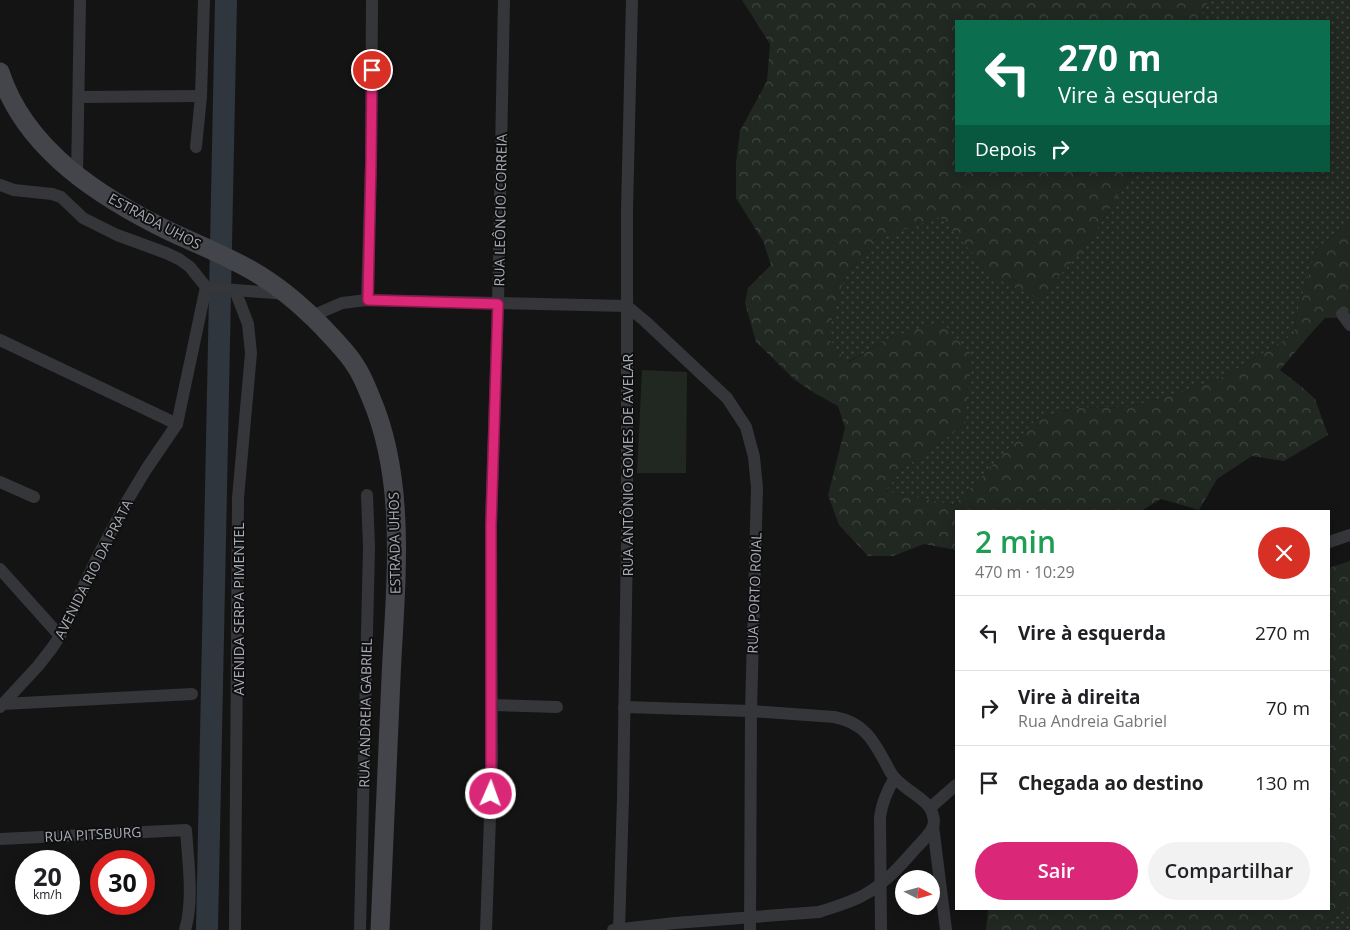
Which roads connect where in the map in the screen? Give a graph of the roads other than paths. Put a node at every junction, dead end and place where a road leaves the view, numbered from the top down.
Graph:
1 (80, 0) edge
2 (204, 0) edge
3 (372, 0) edge
4 (504, 0) edge
5 (632, 0) edge
6 (0, 72) edge
7 (201, 96) junction
8 (79, 97) junction
9 (196, 147) dead end
10 (77, 176) junction
11 (0, 185) edge
12 (172, 232) junction
13 (166, 253) junction
14 (209, 287) junction
15 (234, 290) junction
16 (288, 294) junction
17 (368, 300) junction
18 (498, 304) junction
19 (627, 306) junction
20 (312, 316) junction
21 (0, 340) edge
22 (176, 424) junction
23 (0, 482) edge
24 (367, 495) dead end
25 (34, 498) dead end
26 (1350, 535) edge
27 (1330, 542) edge
28 (0, 569) edge
29 (60, 636) junction
30 (192, 694) dead end
31 (2, 705) edge
32 (491, 705) junction
33 (557, 706) dead end
34 (624, 707) junction
35 (751, 712) junction
36 (894, 778) junction
37 (955, 786) edge
38 (930, 808) junction
39 (933, 826) junction
40 (0, 839) edge
41 (880, 886) junction
42 (750, 924) edge
43 (185, 930) edge
44 (235, 930) edge
45 (360, 930) edge
46 (380, 930) edge
47 (486, 930) edge
48 (617, 930) edge
49 (881, 930) edge
50 (946, 930) edge

1 - 8 street
2 - 7 street
3 - 17 street
4 - 18 street, RUA LEÔNCIO CORREIA
5 - 19 street, RUA ANTÔNIO GOMES DE AVELAR
6 - 10 street, ESTRADA UHOS
7 - 8 street
7 - 9 street
8 - 10 street
10 - 12 street, ESTRADA UHOS
11 - 13 street
12 - 13 street
12 - 16 street, ESTRADA UHOS
13 - 14 street
14 - 15 street
14 - 22 street
15 - 16 street
15 - 44 street, AVENIDA SERPA PIMENTEL
16 - 20 street, ESTRADA UHOS
17 - 18 street
17 - 20 street
18 - 19 street
18 - 32 street, RUA LEÔNCIO CORREIA
19 - 34 street, RUA ANTÔNIO GOMES DE AVELAR
19 - 35 street, RUA PORTO ROIAL
20 - 46 street, ESTRADA UHOS
21 - 22 street
22 - 29 street, AVENIDA RIO DA PRATA
23 - 25 street
24 - 45 street, RUA ANDREIA GABRIEL
26 - 27 street
28 - 29 street
29 - 31 street, AVENIDA RIO DA PRATA
30 - 31 street
32 - 33 street
32 - 47 street, RUA LEÔNCIO CORREIA
34 - 35 street
34 - 48 street, RUA ANTÔNIO GOMES DE AVELAR
35 - 36 street
35 - 42 street, RUA PORTO ROIAL
36 - 38 street
36 - 41 street
37 - 38 street
38 - 39 street
39 - 41 street
39 - 50 street
40 - 43 street, RUA PITSBURG
41 - 42 street
41 - 49 street
42 - 48 street

